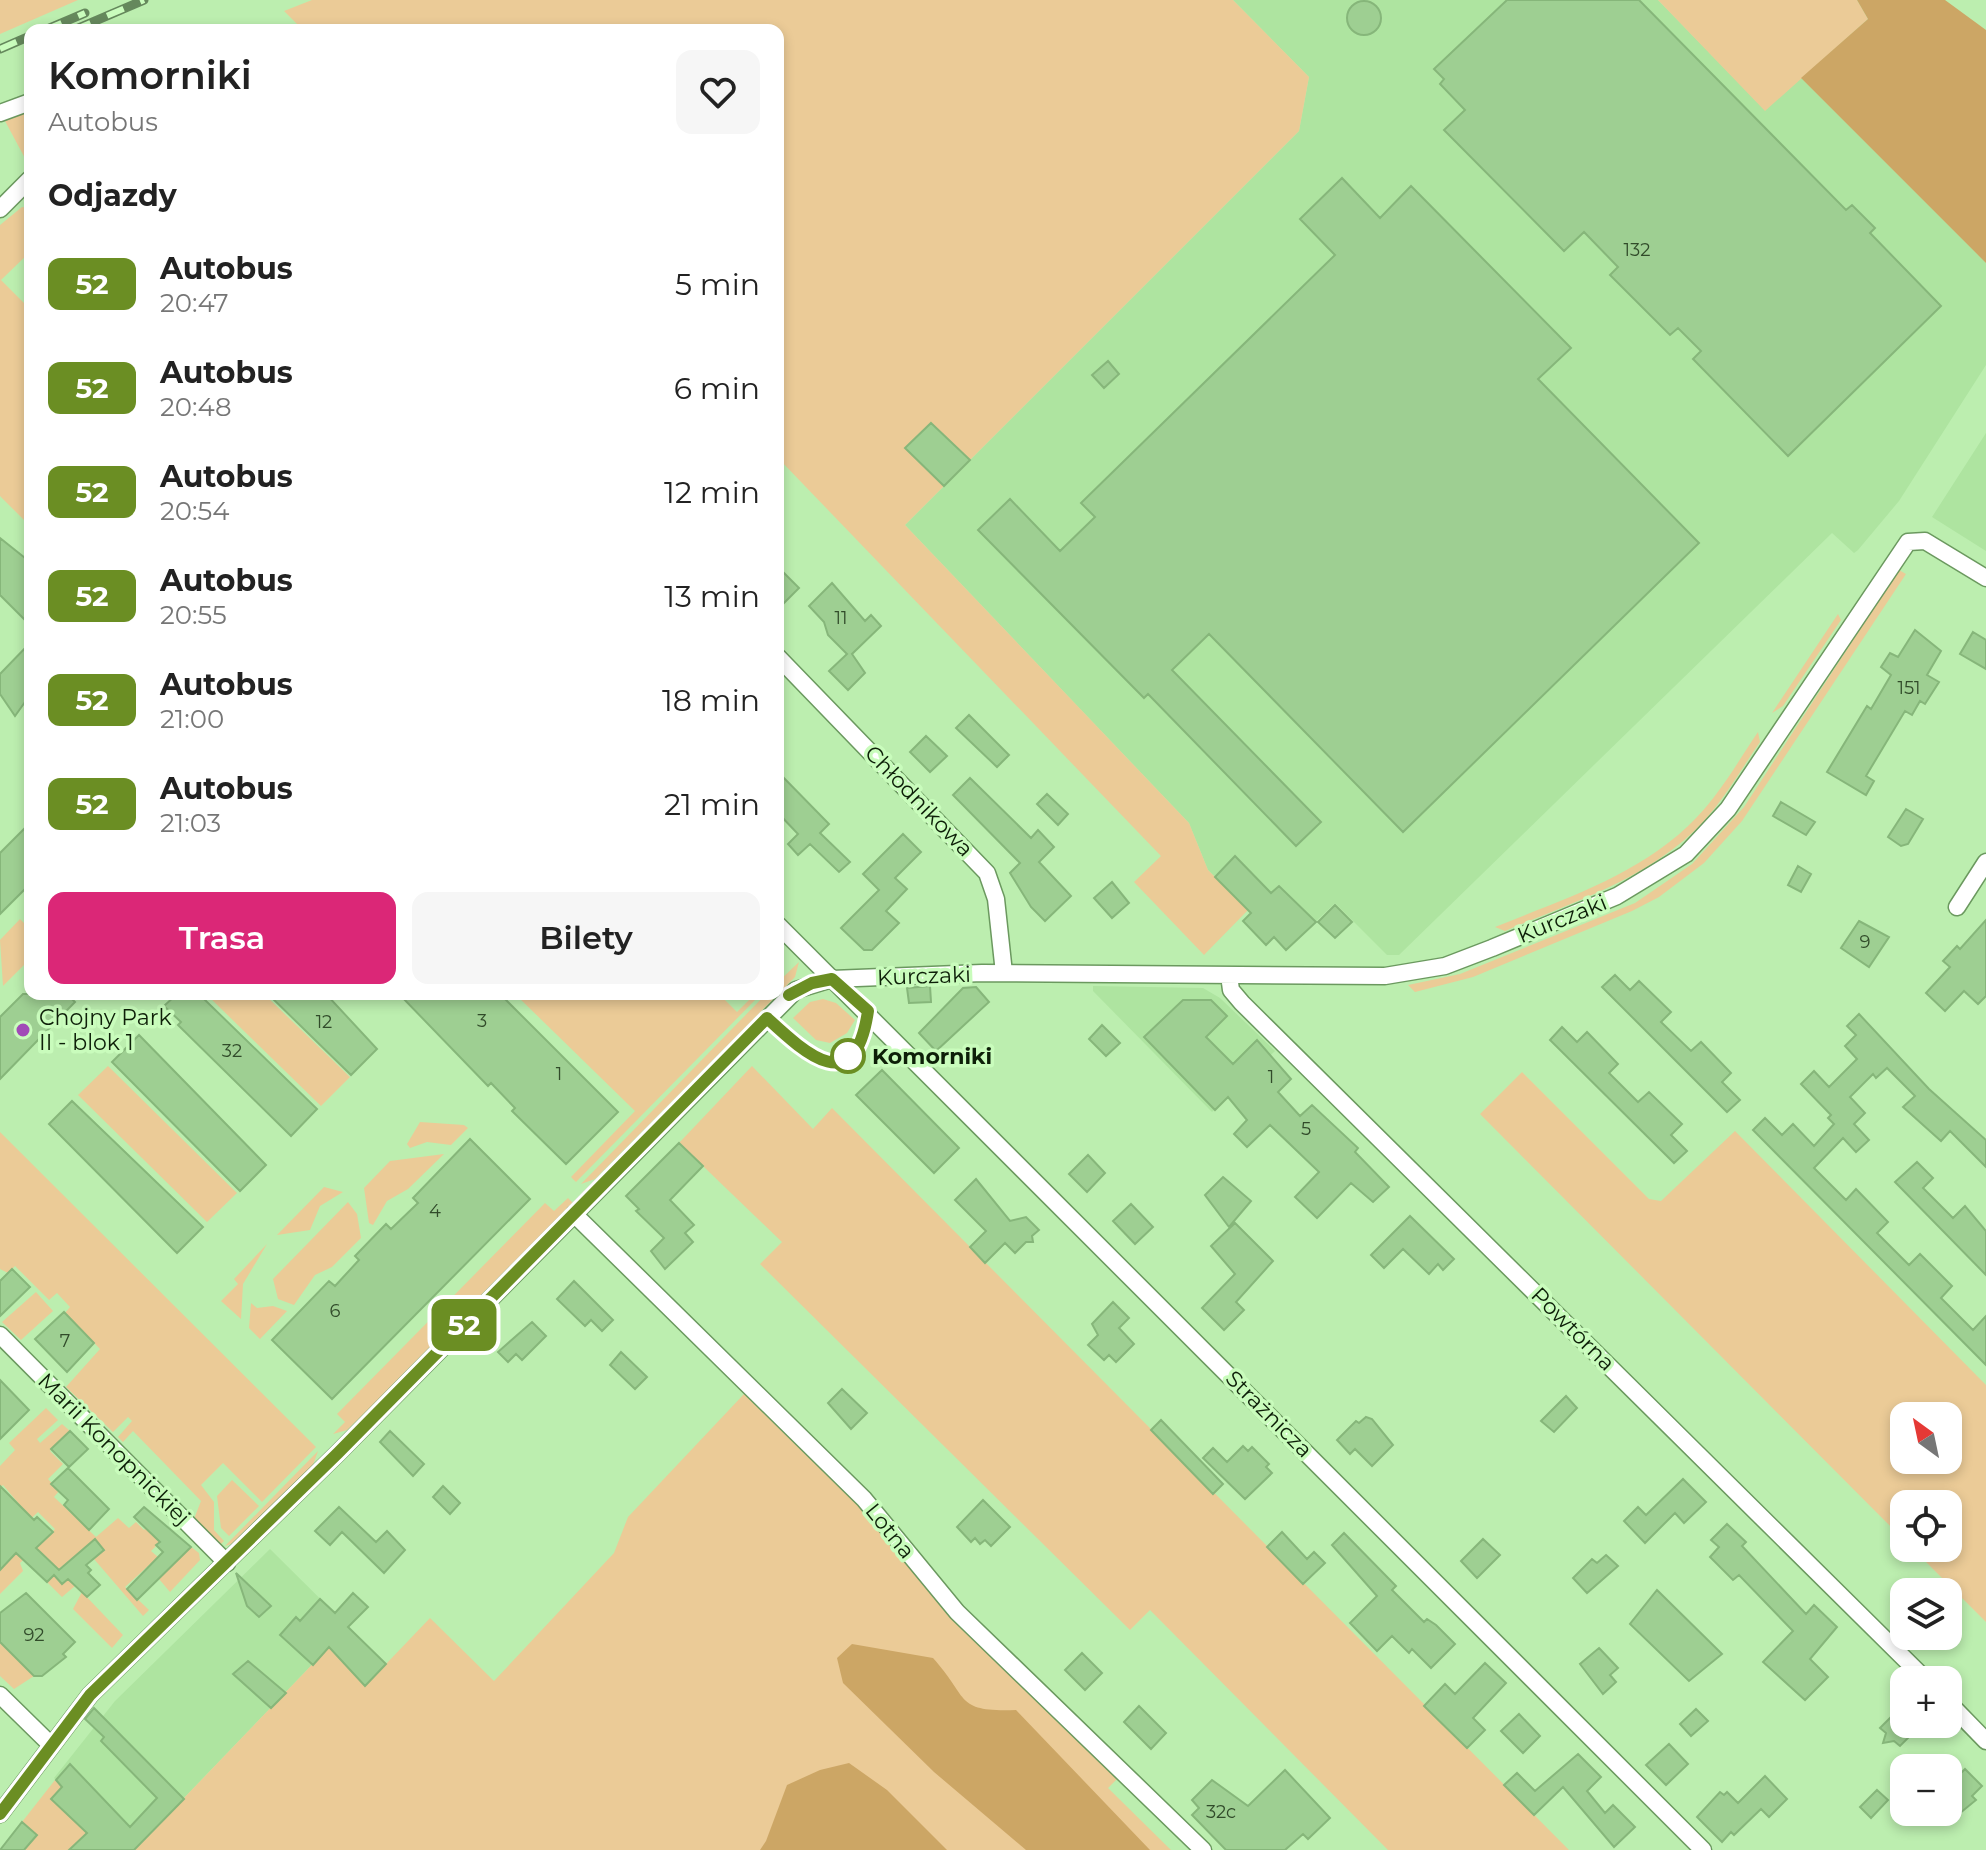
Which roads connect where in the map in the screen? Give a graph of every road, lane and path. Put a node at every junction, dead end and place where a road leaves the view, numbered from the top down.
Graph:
1 (24, 104) edge
2 (0, 113) edge
3 (24, 187) edge
4 (0, 209) edge
5 (1986, 578) edge
6 (784, 663) edge
7 (1986, 862) edge
8 (1957, 907) dead end
9 (784, 931) edge
10 (1004, 973) junction
11 (1229, 975) junction
12 (832, 979) junction
13 (574, 1214) junction
14 (0, 1335) edge
15 (227, 1563) junction
16 (1912, 1666) edge
17 (0, 1695) edge
18 (1962, 1716) edge
19 (1986, 1741) edge
20 (51, 1745) junction
21 (0, 1814) edge
22 (1203, 1850) edge
23 (1703, 1850) edge

1 - 2 street
3 - 4 street
5 - 11 street, Kurczaki
6 - 10 street, Chłodnikowa
7 - 8 street
9 - 12 street, Strażnicza
10 - 11 street, Kurczaki
10 - 12 street, Kurczaki
11 - 16 street, Powtórna
12 - 13 street, Kurczaki
12 - 23 street, Strażnicza
13 - 15 street, Kurczaki
13 - 22 street, Lotna
14 - 15 street, Marii Konopnickiej
15 - 20 street, Kurczaki
17 - 20 street
18 - 19 street
20 - 21 street, Kurczaki

